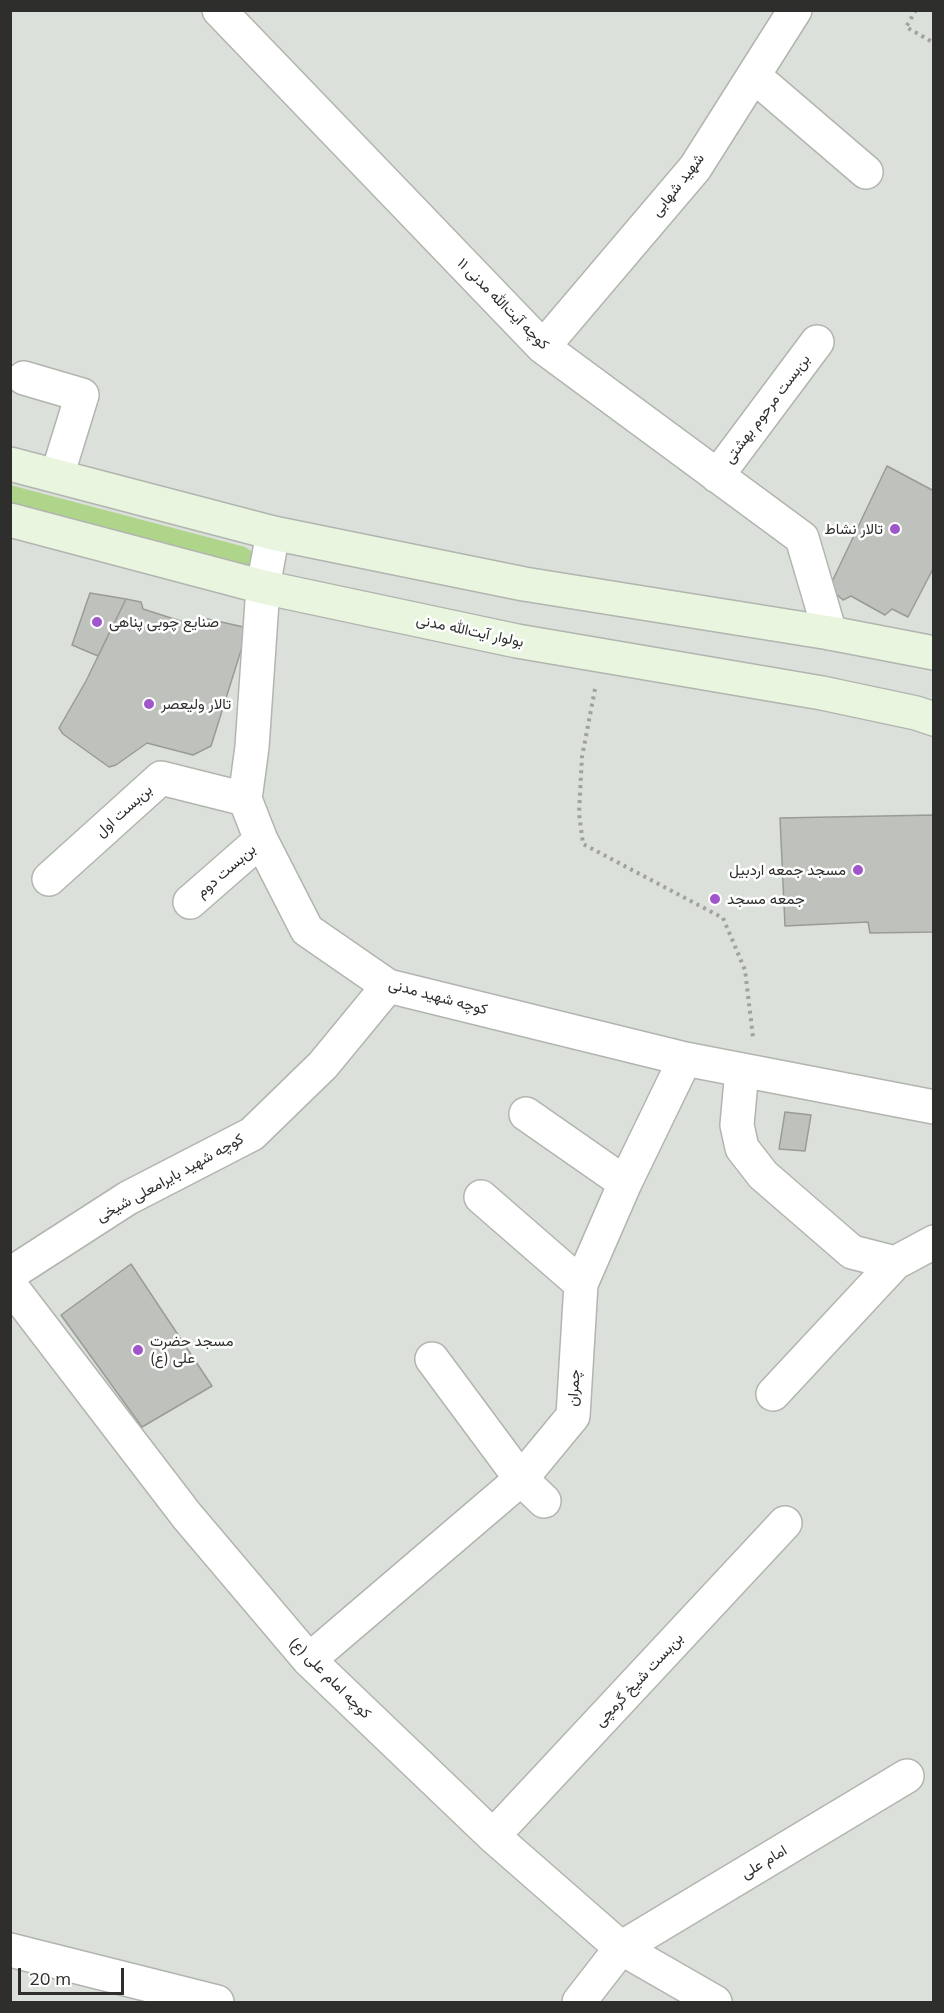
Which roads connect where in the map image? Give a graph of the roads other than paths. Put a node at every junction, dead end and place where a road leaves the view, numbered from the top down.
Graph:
1 (219, 10) edge
2 (795, 10) edge
3 (754, 76) junction
4 (867, 172) dead end
5 (817, 342) dead end
6 (543, 347) junction
7 (24, 378) dead end
8 (10, 464) edge
9 (57, 476) junction
10 (717, 476) junction
11 (10, 520) edge
12 (273, 532) junction
13 (263, 587) junction
14 (830, 633) junction
15 (933, 654) edge
16 (933, 719) edge
17 (245, 799) junction
18 (261, 840) junction
19 (49, 879) dead end
20 (190, 903) dead end
21 (388, 986) junction
22 (685, 1059) junction
23 (750, 1071) junction
24 (933, 1107) edge
25 (526, 1114) dead end
26 (625, 1183) junction
27 (481, 1197) dead end
28 (933, 1242) edge
29 (896, 1263) junction
30 (10, 1274) edge
31 (581, 1284) junction
32 (10, 1285) edge
33 (432, 1359) dead end
34 (773, 1394) dead end
35 (532, 1490) junction
36 (785, 1523) dead end
37 (309, 1660) junction
38 (906, 1776) dead end
39 (493, 1836) junction
40 (621, 1948) junction
41 (10, 1950) edge
42 (217, 2002) edge
43 (579, 2002) edge
44 (715, 2002) edge

1 - 6 street, کوچه آیت‌الله مدنی ۱۱
2 - 3 street, شهید شهابی
3 - 4 street
3 - 6 street, شهید شهابی
5 - 10 street, بن‌بست مرحوم بهشتی
6 - 10 street, کوچه آیت‌الله مدنی ۱۱
7 - 9 street
8 - 9 main road
9 - 12 main road
10 - 14 street, کوچه آیت‌الله مدنی ۱۱
11 - 13 main road, بولوار آیت‌الله مدنی
12 - 13 street, کوچه شهید مدنی
12 - 14 main road
13 - 16 main road, بولوار آیت‌الله مدنی
13 - 17 street, کوچه شهید مدنی
14 - 15 main road
17 - 18 street, کوچه شهید مدنی
17 - 19 street, بن‌بست اول
18 - 20 street, بن‌بست دوم
18 - 21 street, کوچه شهید مدنی
21 - 22 street, کوچه شهید مدنی
21 - 30 street, کوچه شهید بایرامعلی شیخی
22 - 23 street, کوچه شهید مدنی
22 - 26 street, چمران
23 - 24 street, کوچه شهید مدنی
23 - 29 street
25 - 26 street
26 - 31 street, چمران
27 - 31 street
28 - 29 street
29 - 34 street
31 - 35 street, چمران
32 - 37 street, کوچه امام علی (ع)
33 - 35 street
35 - 37 street, چمران
36 - 39 street, بن‌بست شیخ گرمچی
37 - 39 street, کوچه امام علی (ع)
38 - 40 street, امام علی
39 - 40 street, کوچه امام علی (ع)
40 - 43 street
40 - 44 street, کوچه امام علی (ع)
41 - 42 street

